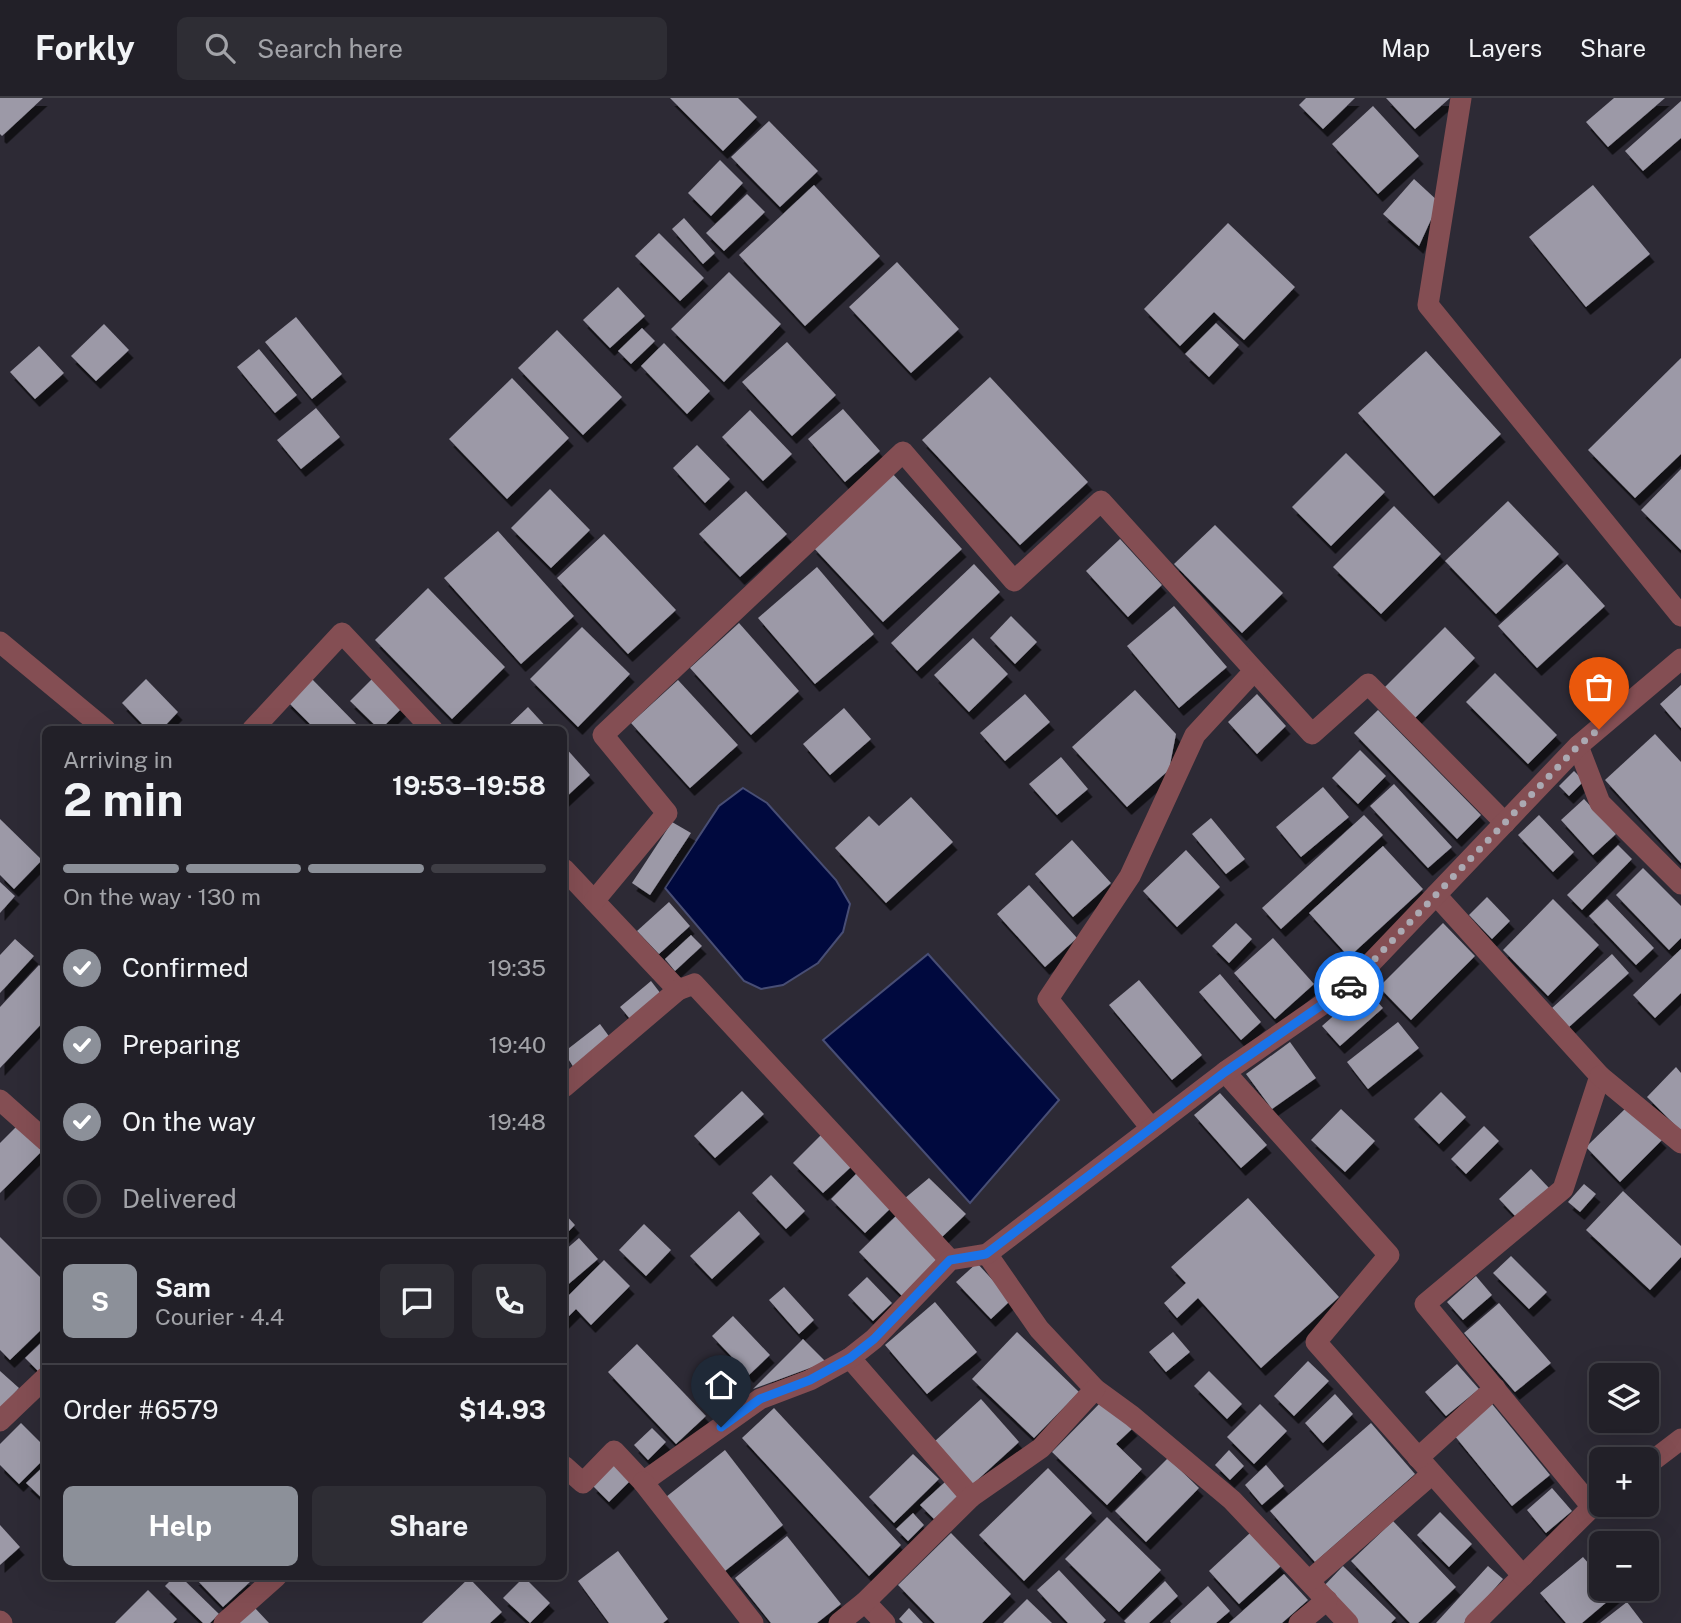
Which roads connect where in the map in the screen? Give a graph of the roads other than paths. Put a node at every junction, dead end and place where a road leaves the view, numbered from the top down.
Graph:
1 (1461, 98) edge
2 (1681, 616) edge
3 (0, 642) edge
4 (1681, 659) edge
5 (1254, 671) junction
6 (101, 726) edge
7 (256, 726) edge
8 (429, 726) edge
9 (1578, 746) junction
10 (1505, 823) junction
11 (567, 872) edge
12 (1681, 884) edge
13 (1436, 895) junction
14 (594, 901) junction
15 (678, 990) junction
16 (1225, 1072) junction
17 (1601, 1076) junction
18 (567, 1084) edge
19 (0, 1100) edge
20 (1151, 1128) junction
21 (42, 1137) edge
22 (1681, 1143) edge
23 (986, 1254) junction
24 (950, 1260) junction
25 (850, 1358) junction
26 (42, 1381) edge
27 (1494, 1388) junction
28 (1094, 1389) junction
29 (0, 1421) edge
30 (1681, 1439) edge
31 (1659, 1456) edge
32 (1425, 1466) junction
33 (567, 1469) edge
34 (643, 1482) junction
35 (1589, 1494) edge
36 (971, 1497) junction
37 (1589, 1511) edge
38 (1522, 1576) junction
39 (273, 1580) edge
40 (1309, 1581) junction
41 (1327, 1600) junction
42 (865, 1602) junction
43 (224, 1623) edge
44 (753, 1623) edge
45 (839, 1623) edge
46 (885, 1623) edge
47 (1299, 1623) edge
48 (1348, 1623) edge
49 (1475, 1623) edge

1 - 2 street
3 - 6 street
4 - 9 street
5 - 10 street
5 - 14 street
5 - 20 street
7 - 8 street
9 - 10 street
9 - 12 street
10 - 13 street
11 - 14 street
13 - 16 street
13 - 17 street
14 - 15 street
15 - 18 street
15 - 24 street
16 - 20 street
16 - 32 street
17 - 22 street
17 - 27 street
19 - 21 street
20 - 23 street
23 - 24 street
23 - 28 street
24 - 25 street
25 - 34 street
25 - 36 street
26 - 29 street
27 - 32 street
27 - 35 street
28 - 36 street
28 - 40 street
30 - 31 street
32 - 38 street
32 - 40 street
33 - 34 street
34 - 44 street
36 - 42 street
37 - 38 street
38 - 49 street
39 - 43 street
40 - 41 street
41 - 47 street
41 - 48 street
42 - 45 street
42 - 46 street

